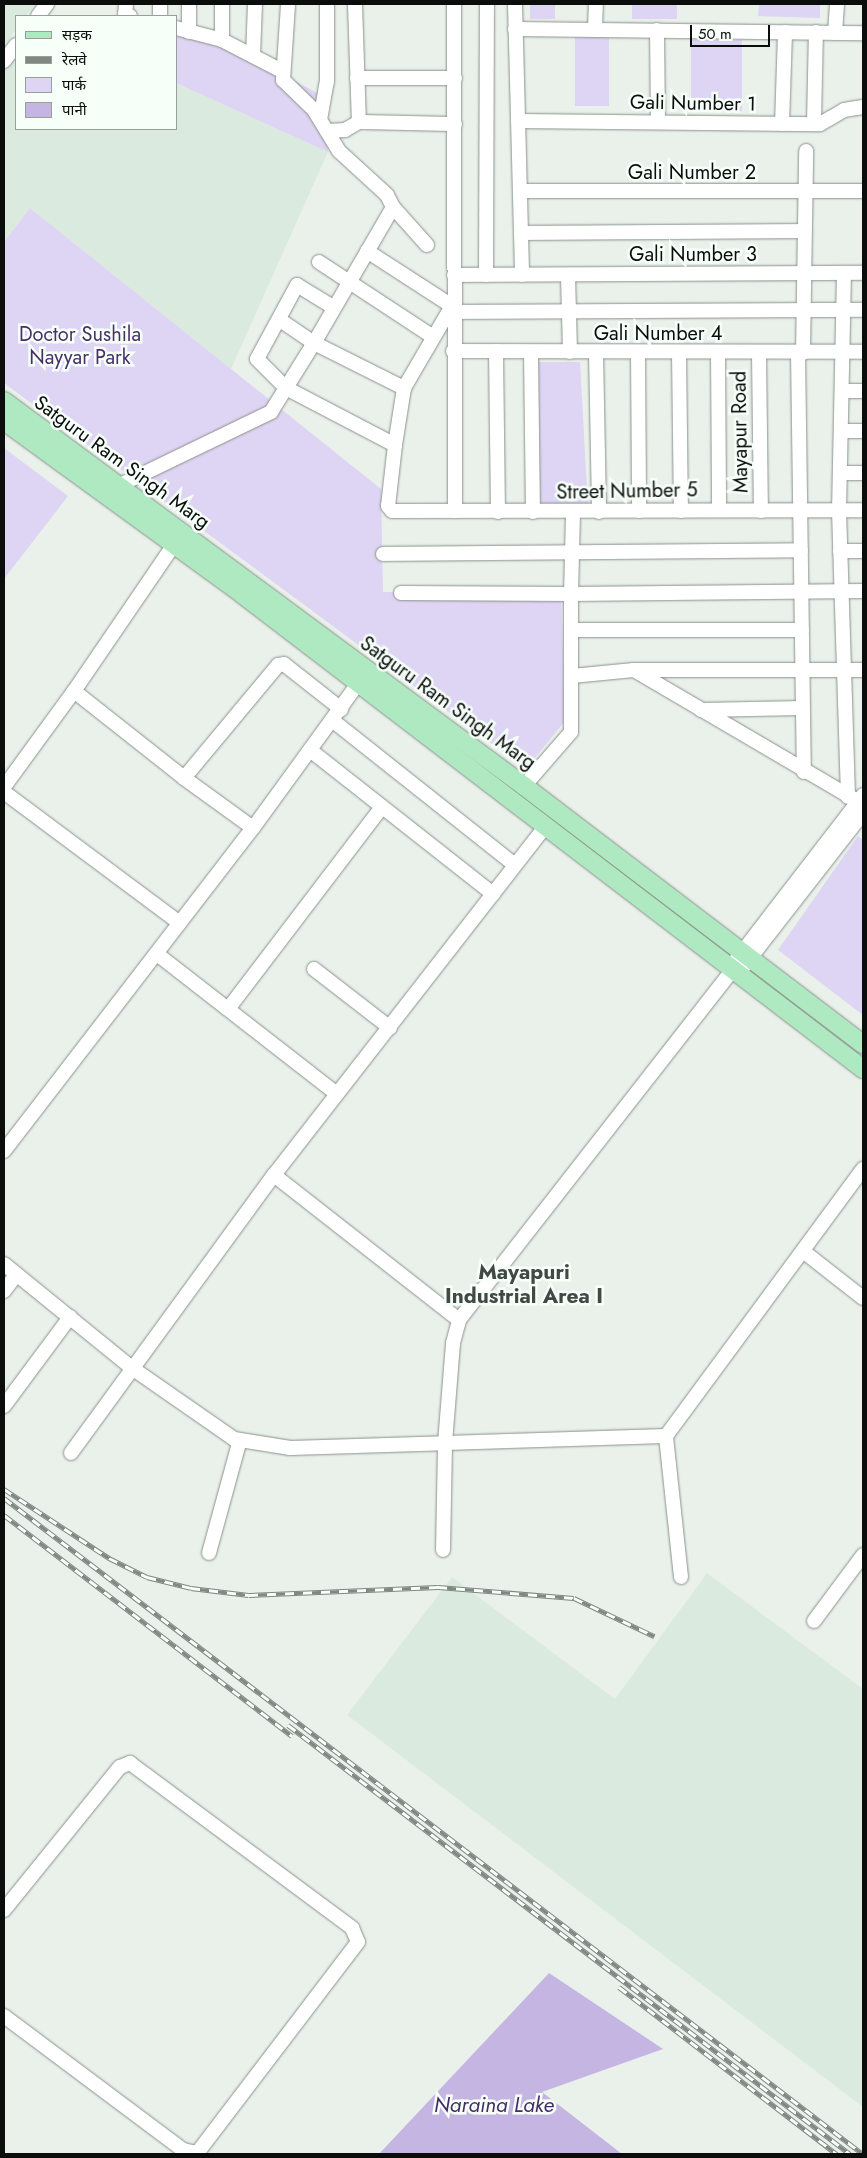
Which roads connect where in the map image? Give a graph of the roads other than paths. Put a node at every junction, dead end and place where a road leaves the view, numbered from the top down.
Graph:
1 (46, 4) edge
2 (189, 4) edge
3 (222, 4) edge
4 (255, 4) edge
5 (288, 4) edge
6 (327, 4) edge
7 (355, 4) edge
8 (454, 4) edge
9 (487, 4) edge
10 (516, 4) edge
11 (596, 4) edge
12 (837, 4) edge
13 (39, 15) edge
14 (516, 29) junction
15 (595, 29) junction
16 (183, 30) edge
17 (656, 30) junction
18 (785, 32) junction
19 (816, 32) junction
20 (835, 33) junction
21 (863, 34) edge
22 (222, 40) junction
23 (15, 46) edge
24 (253, 56) junction
25 (4, 61) edge
26 (282, 71) junction
27 (357, 78) junction
28 (454, 78) junction
29 (863, 107) edge
30 (359, 122) junction
31 (518, 122) junction
32 (658, 122) junction
33 (455, 124) junction
34 (782, 124) junction
35 (814, 124) junction
36 (324, 126) junction
37 (806, 151) dead end
38 (522, 191) junction
39 (863, 191) edge
40 (805, 192) junction
41 (393, 207) junction
42 (804, 231) junction
43 (523, 233) junction
44 (427, 244) dead end
45 (366, 251) junction
46 (319, 262) dead end
47 (844, 273) junction
48 (863, 273) edge
49 (803, 274) junction
50 (454, 275) junction
51 (486, 275) junction
52 (522, 275) junction
53 (568, 275) junction
54 (348, 282) junction
55 (333, 308) junction
56 (452, 309) junction
57 (803, 309) junction
58 (843, 310) junction
59 (863, 310) edge
60 (569, 311) junction
61 (280, 320) junction
62 (433, 337) junction
63 (314, 343) junction
64 (453, 351) junction
65 (496, 352) junction
66 (531, 352) junction
67 (570, 352) junction
68 (596, 352) junction
69 (638, 352) junction
70 (679, 352) junction
71 (843, 352) junction
72 (863, 352) edge
73 (718, 353) junction
74 (759, 353) junction
75 (800, 353) junction
76 (286, 388) junction
77 (404, 388) junction
78 (842, 391) junction
79 (863, 391) edge
80 (4, 401) edge
81 (4, 421) edge
82 (841, 431) junction
83 (863, 431) edge
84 (395, 444) junction
85 (863, 472) edge
86 (840, 473) junction
87 (120, 485) junction
88 (719, 510) junction
89 (800, 510) junction
90 (839, 510) junction
91 (863, 510) edge
92 (455, 511) junction
93 (681, 511) junction
94 (761, 511) junction
95 (498, 512) junction
96 (533, 512) junction
97 (599, 512) junction
98 (639, 512) junction
99 (573, 513) junction
100 (173, 546) junction
101 (801, 550) junction
102 (572, 551) junction
103 (840, 551) junction
104 (863, 551) edge
105 (383, 554) dead end
106 (840, 591) junction
107 (863, 591) edge
108 (802, 592) junction
109 (401, 593) dead end
110 (572, 594) junction
111 (572, 630) junction
112 (802, 630) junction
113 (634, 670) junction
114 (802, 670) junction
115 (844, 670) junction
116 (863, 670) edge
117 (572, 676) junction
118 (357, 685) junction
119 (74, 691) junction
120 (341, 708) junction
121 (803, 708) junction
122 (701, 710) junction
123 (332, 720) junction
124 (310, 750) junction
125 (804, 772) junction
126 (184, 778) junction
127 (524, 786) junction
128 (4, 787) edge
129 (4, 792) edge
130 (858, 801) edge
131 (382, 807) junction
132 (546, 826) junction
133 (253, 828) junction
134 (516, 864) junction
135 (493, 894) junction
136 (180, 923) junction
137 (157, 954) junction
138 (737, 964) junction
139 (314, 969) dead end
140 (228, 1010) junction
141 (390, 1028) junction
142 (863, 1044) edge
143 (863, 1069) edge
144 (337, 1094) junction
145 (4, 1151) edge
146 (863, 1169) edge
147 (274, 1175) junction
148 (803, 1251) junction
149 (4, 1264) edge
150 (17, 1274) junction
151 (4, 1291) edge
152 (863, 1298) edge
153 (70, 1317) junction
154 (459, 1320) junction
155 (132, 1368) junction
156 (4, 1406) edge
157 (666, 1436) junction
158 (240, 1440) junction
159 (445, 1443) junction
160 (71, 1453) dead end
161 (443, 1550) dead end
162 (209, 1553) dead end
163 (863, 1555) edge
164 (680, 1577) dead end
165 (814, 1621) dead end
166 (4, 1910) edge
167 (4, 2016) edge

1 - 13 street
2 - 16 street
3 - 22 street
4 - 24 street
5 - 26 street
6 - 36 street
7 - 27 street
8 - 28 street
9 - 51 street
10 - 14 street
11 - 15 street
12 - 20 street
14 - 15 street
14 - 31 street
15 - 17 street
16 - 22 street
17 - 18 street
17 - 32 street
18 - 19 street
18 - 34 street
19 - 20 street
19 - 35 street
20 - 21 street
22 - 24 street
23 - 25 street
24 - 26 street
26 - 36 street
27 - 28 street
27 - 30 street
28 - 33 street
29 - 35 street, Gali Number 1
30 - 33 street
30 - 36 street
31 - 32 street, Gali Number 1
31 - 38 street
32 - 34 street, Gali Number 1
33 - 50 street
34 - 35 street, Gali Number 1
36 - 41 street
37 - 40 street
38 - 40 street, Gali Number 2
38 - 43 street
39 - 40 street, Gali Number 2
40 - 42 street
41 - 44 street
41 - 45 street
42 - 43 street
42 - 49 street
43 - 52 street
45 - 54 street
45 - 56 street
46 - 54 street
47 - 48 street, Gali Number 3
47 - 49 street, Gali Number 3
47 - 58 street
49 - 53 street, Gali Number 3
49 - 57 street
50 - 51 street, Gali Number 3
50 - 56 street
51 - 52 street, Gali Number 3
52 - 53 street, Gali Number 3
53 - 60 street
54 - 55 street
54 - 62 street
55 - 61 street
55 - 63 street
56 - 60 street
56 - 62 street
56 - 64 street
57 - 58 street
57 - 60 street
57 - 75 street
58 - 59 street
58 - 71 street
60 - 67 street
61 - 63 street
61 - 76 street
62 - 77 street
63 - 76 street
63 - 77 street
64 - 65 street, Gali Number 4
64 - 92 street
65 - 66 street, Gali Number 4
65 - 95 street
66 - 67 street, Gali Number 4
66 - 96 street
67 - 68 street, Gali Number 4
68 - 69 street, Gali Number 4
68 - 97 street
69 - 70 street, Gali Number 4
69 - 98 street
70 - 73 street, Gali Number 4
70 - 93 street
71 - 72 street, Gali Number 4
71 - 75 street, Gali Number 4
71 - 78 street
73 - 74 street, Gali Number 4
73 - 88 street
74 - 75 street, Gali Number 4
74 - 94 street, Mayapur Road
75 - 89 street
76 - 84 street
76 - 87 street
77 - 84 street
78 - 79 street
78 - 82 street
80 - 87 main road, Satguru Ram Singh Marg
81 - 100 main road, Satguru Ram Singh Marg
82 - 83 street
82 - 86 street
84 - 92 street, Street Number 5
85 - 86 street
86 - 90 street
87 - 127 main road, Satguru Ram Singh Marg
88 - 93 street, Street Number 5
88 - 94 street, Street Number 5
89 - 90 street, Street Number 5
89 - 94 street, Street Number 5
89 - 101 street
90 - 91 street, Street Number 5
90 - 103 street
92 - 95 street, Street Number 5
93 - 98 street, Street Number 5
95 - 96 street, Street Number 5
96 - 99 street, Street Number 5
97 - 98 street, Street Number 5
97 - 99 street, Street Number 5
99 - 102 street
100 - 118 main road, Satguru Ram Singh Marg
100 - 119 street
101 - 102 street
101 - 108 street
102 - 105 street
102 - 110 street
103 - 104 street
103 - 106 street
106 - 107 street
106 - 108 street
106 - 115 street
108 - 110 street
108 - 112 street
109 - 110 street
110 - 111 street
111 - 112 street
111 - 117 street
112 - 114 street
113 - 114 street
113 - 117 street
113 - 122 street
114 - 115 street
114 - 121 street
115 - 116 street
115 - 130 street
117 - 127 street
118 - 120 street
118 - 132 main road, Satguru Ram Singh Marg
119 - 126 street
119 - 128 street
120 - 123 street
120 - 126 street
121 - 122 street
121 - 125 street
122 - 125 street
123 - 124 street
123 - 134 street
124 - 131 street
124 - 133 street
125 - 130 street
126 - 133 street
127 - 138 main road, Satguru Ram Singh Marg
129 - 136 street
130 - 138 street
131 - 135 street
131 - 140 street
132 - 134 street
132 - 138 main road, Satguru Ram Singh Marg
133 - 136 street
134 - 135 street
135 - 141 street
136 - 137 street
137 - 140 street
137 - 145 street
138 - 142 main road, Satguru Ram Singh Marg
138 - 143 main road, Satguru Ram Singh Marg
138 - 154 street
139 - 141 street
140 - 144 street
141 - 144 street
144 - 147 street
146 - 148 street
147 - 154 street
147 - 155 street
148 - 152 street
148 - 157 street
149 - 150 street
150 - 151 street
150 - 153 street
153 - 155 street
153 - 156 street
154 - 159 street
155 - 158 street
155 - 160 street
157 - 159 street
157 - 164 street
158 - 159 street
158 - 162 street
159 - 161 street
163 - 165 street
166 - 167 street

